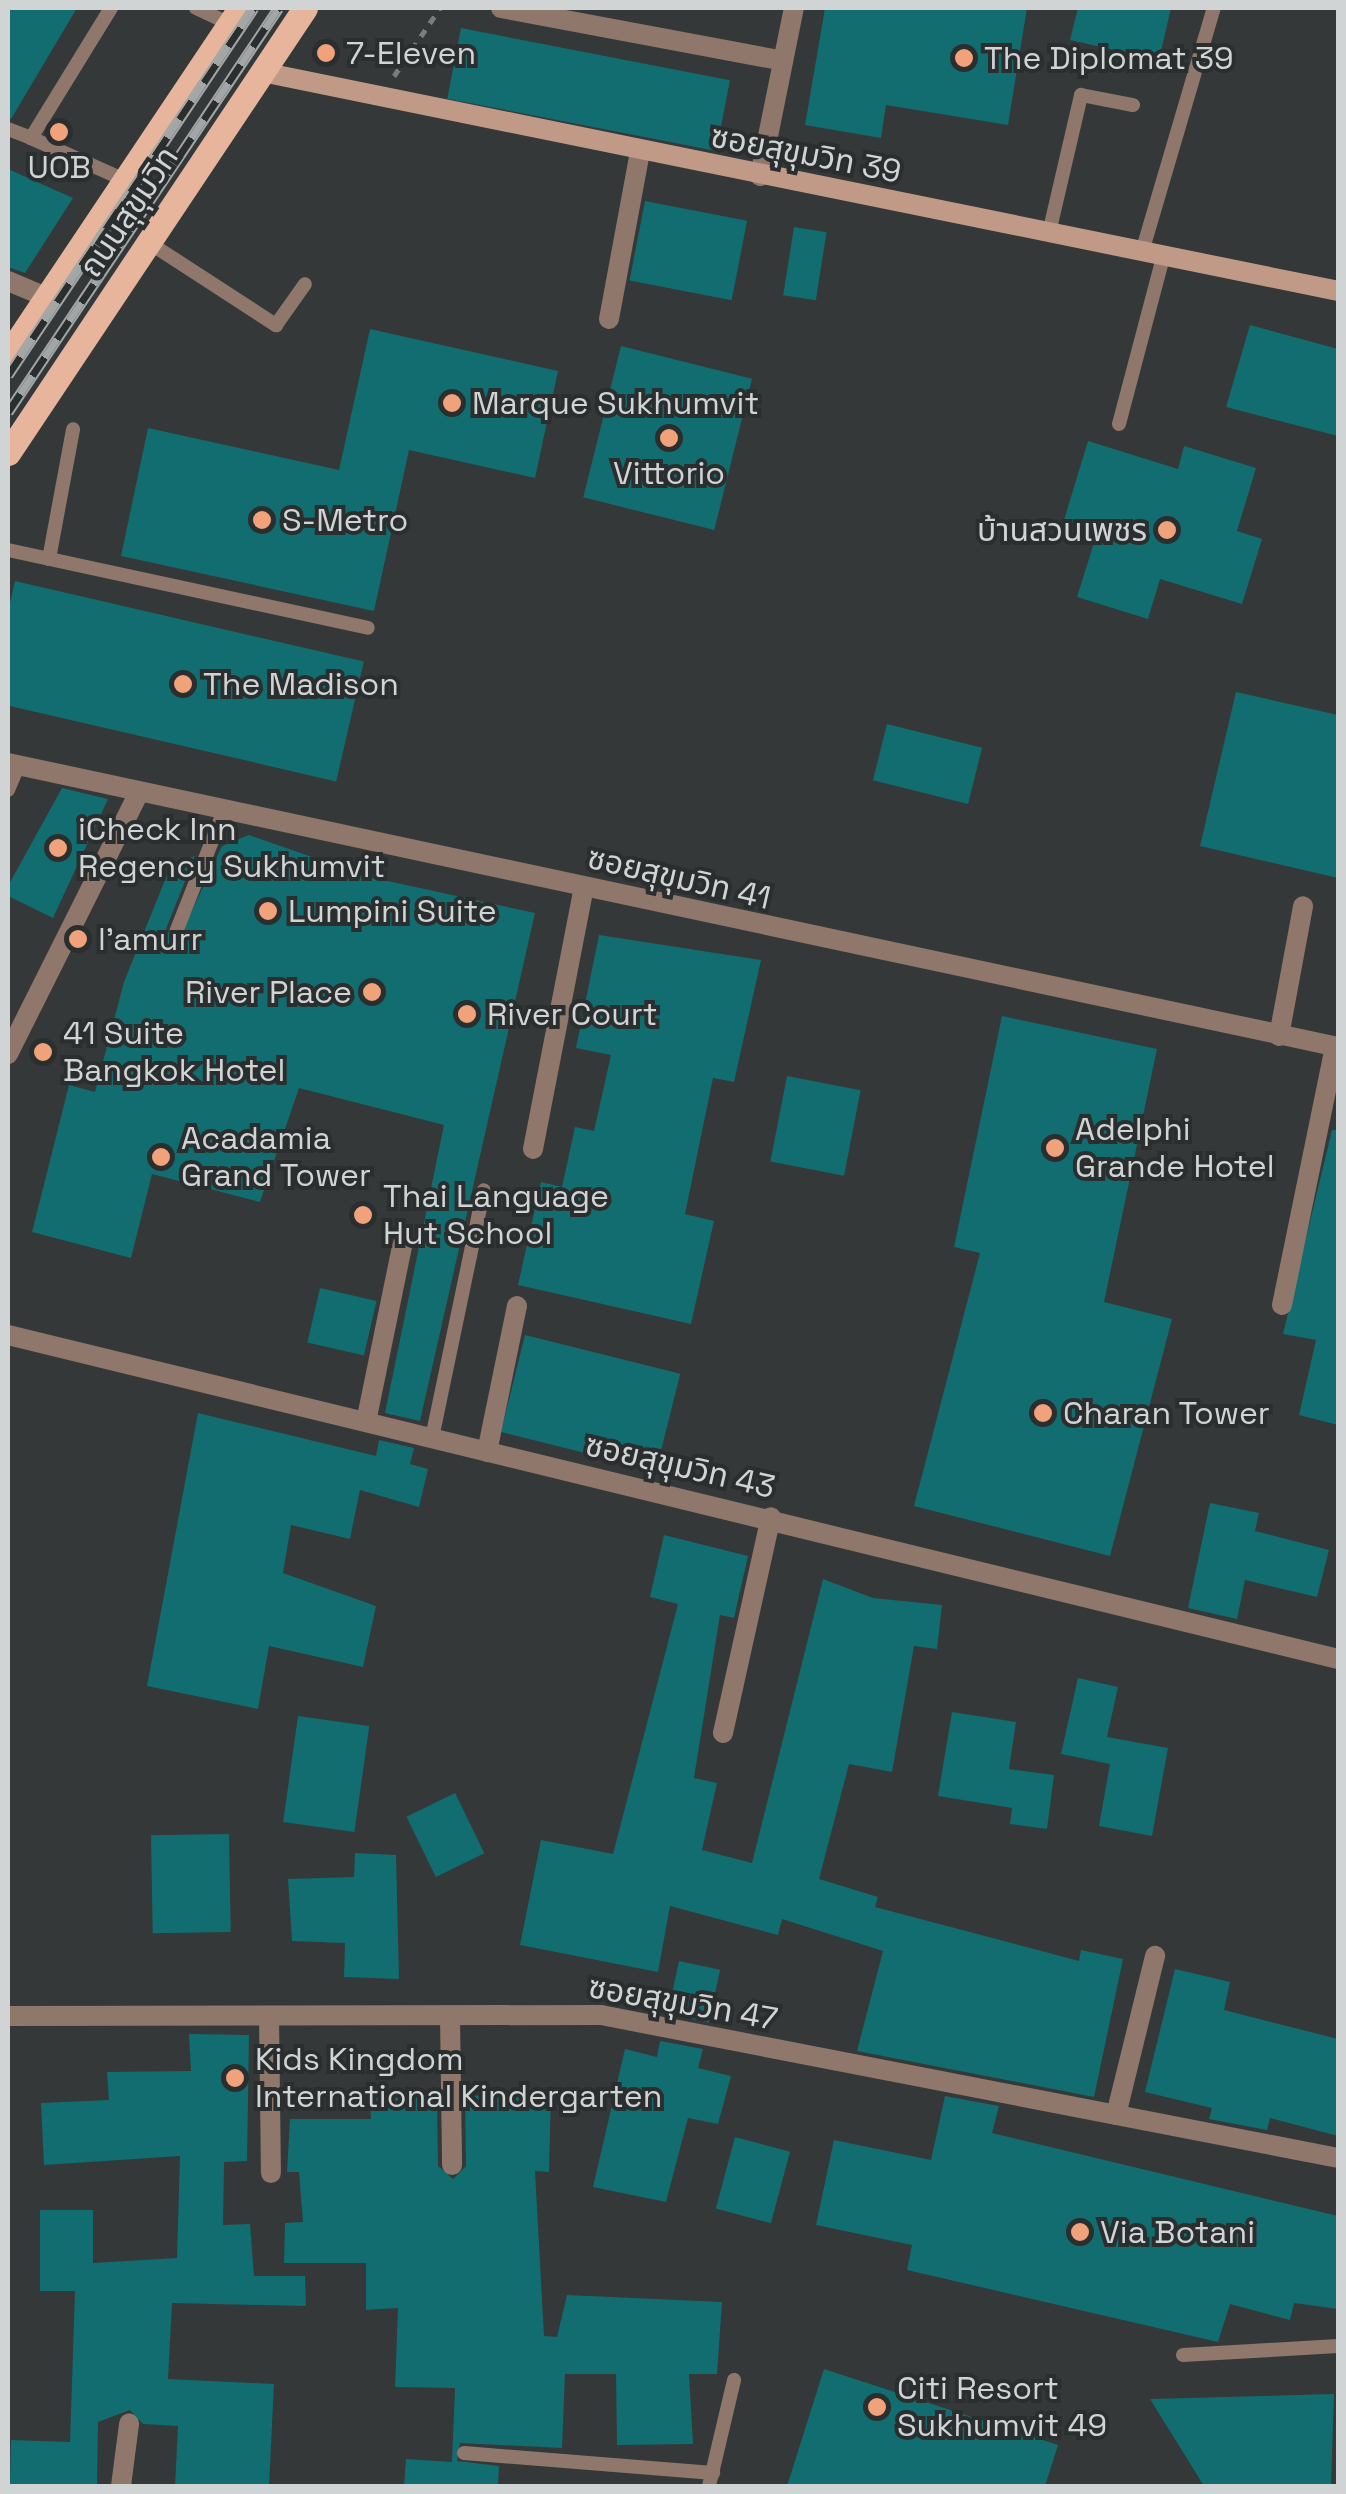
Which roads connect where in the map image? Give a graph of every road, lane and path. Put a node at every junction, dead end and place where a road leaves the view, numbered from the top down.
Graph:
1 (111, 8) edge
2 (196, 8) edge
3 (305, 8) edge
4 (440, 8) edge
5 (501, 8) edge
6 (794, 8) edge
7 (1214, 8) edge
8 (235, 16) edge
9 (783, 61) junction
10 (262, 72) junction
11 (380, 98) junction
12 (1133, 104) dead end
13 (8, 128) edge
14 (31, 138) junction
15 (640, 151) junction
16 (760, 176) junction
17 (125, 180) junction
18 (1049, 234) junction
19 (148, 242) junction
20 (1153, 254) junction
21 (8, 281) edge
22 (304, 284) dead end
23 (1338, 292) edge
24 (46, 297) junction
25 (609, 319) dead end
26 (8, 354) edge
27 (16, 423) edge
28 (1119, 424) dead end
29 (74, 429) dead end
30 (8, 452) edge
31 (8, 550) edge
32 (49, 559) junction
33 (368, 628) dead end
34 (13, 764) edge
35 (8, 790) edge
36 (139, 792) junction
37 (224, 811) junction
38 (584, 887) junction
39 (1303, 906) dead end
40 (176, 932) dead end
41 (1279, 1036) junction
42 (1337, 1047) edge
43 (8, 1054) edge
44 (533, 1149) dead end
45 (484, 1190) dead end
46 (402, 1246) dead end
47 (1282, 1305) dead end
48 (518, 1306) dead end
49 (8, 1335) edge
50 (366, 1422) junction
51 (432, 1438) junction
52 (487, 1452) junction
53 (770, 1517) junction
54 (1338, 1659) edge
55 (723, 1733) dead end
56 (1155, 1956) dead end
57 (8, 2016) edge
58 (269, 2016) junction
59 (450, 2016) junction
60 (1116, 2115) junction
61 (1338, 2158) edge
62 (452, 2165) dead end
63 (271, 2173) dead end
64 (1338, 2346) edge
65 (1184, 2355) dead end
66 (734, 2380) dead end
67 (128, 2424) dead end
68 (464, 2453) dead end
69 (711, 2480) edge
70 (121, 2486) edge

1 - 14 lane
2 - 8 lane
3 - 10 main road, ถนนสุขุมวิท
4 - 11 path
5 - 9 street
6 - 9 street
7 - 20 lane
8 - 17 main road, ถนนสุขุมวิท
9 - 16 street
10 - 11 street, ซอยสุขุมวิท 39
10 - 19 main road, ถนนสุขุมวิท
11 - 15 street, ซอยสุขุมวิท 39
12 - 18 lane
13 - 14 lane
14 - 17 lane
15 - 16 street, ซอยสุขุมวิท 39
15 - 25 street
16 - 18 street, ซอยสุขุมวิท 39
17 - 24 main road, ถนนสุขุมวิท
18 - 20 street, ซอยสุขุมวิท 39
19 - 22 lane
19 - 27 main road, ถนนสุขุมวิท
20 - 23 street, ซอยสุขุมวิท 39
20 - 28 lane
21 - 24 street
24 - 26 main road, ถนนสุขุมวิท
27 - 30 main road, ถนนสุขุมวิท
29 - 32 lane
31 - 32 lane
32 - 33 lane
34 - 35 lane
34 - 36 street, ซอยสุขุมวิท 41
36 - 37 street, ซอยสุขุมวิท 41
36 - 43 street
37 - 38 street, ซอยสุขุมวิท 41
37 - 40 lane
38 - 41 street, ซอยสุขุมวิท 41
38 - 44 street
39 - 41 street
41 - 42 street, ซอยสุขุมวิท 41
42 - 47 street
45 - 51 lane
46 - 50 street
48 - 52 street
49 - 50 street, ซอยสุขุมวิท 43
50 - 51 street, ซอยสุขุมวิท 43
51 - 52 street, ซอยสุขุมวิท 43
52 - 53 street, ซอยสุขุมวิท 43
53 - 54 street, ซอยสุขุมวิท 43
53 - 55 street
56 - 60 street
57 - 58 street, ซอยสุขุมวิท 47
58 - 59 street, ซอยสุขุมวิท 47
58 - 63 street
59 - 60 street, ซอยสุขุมวิท 47
59 - 62 street
60 - 61 street, ซอยสุขุมวิท 47
64 - 65 lane
66 - 69 lane
67 - 70 street
68 - 69 lane

